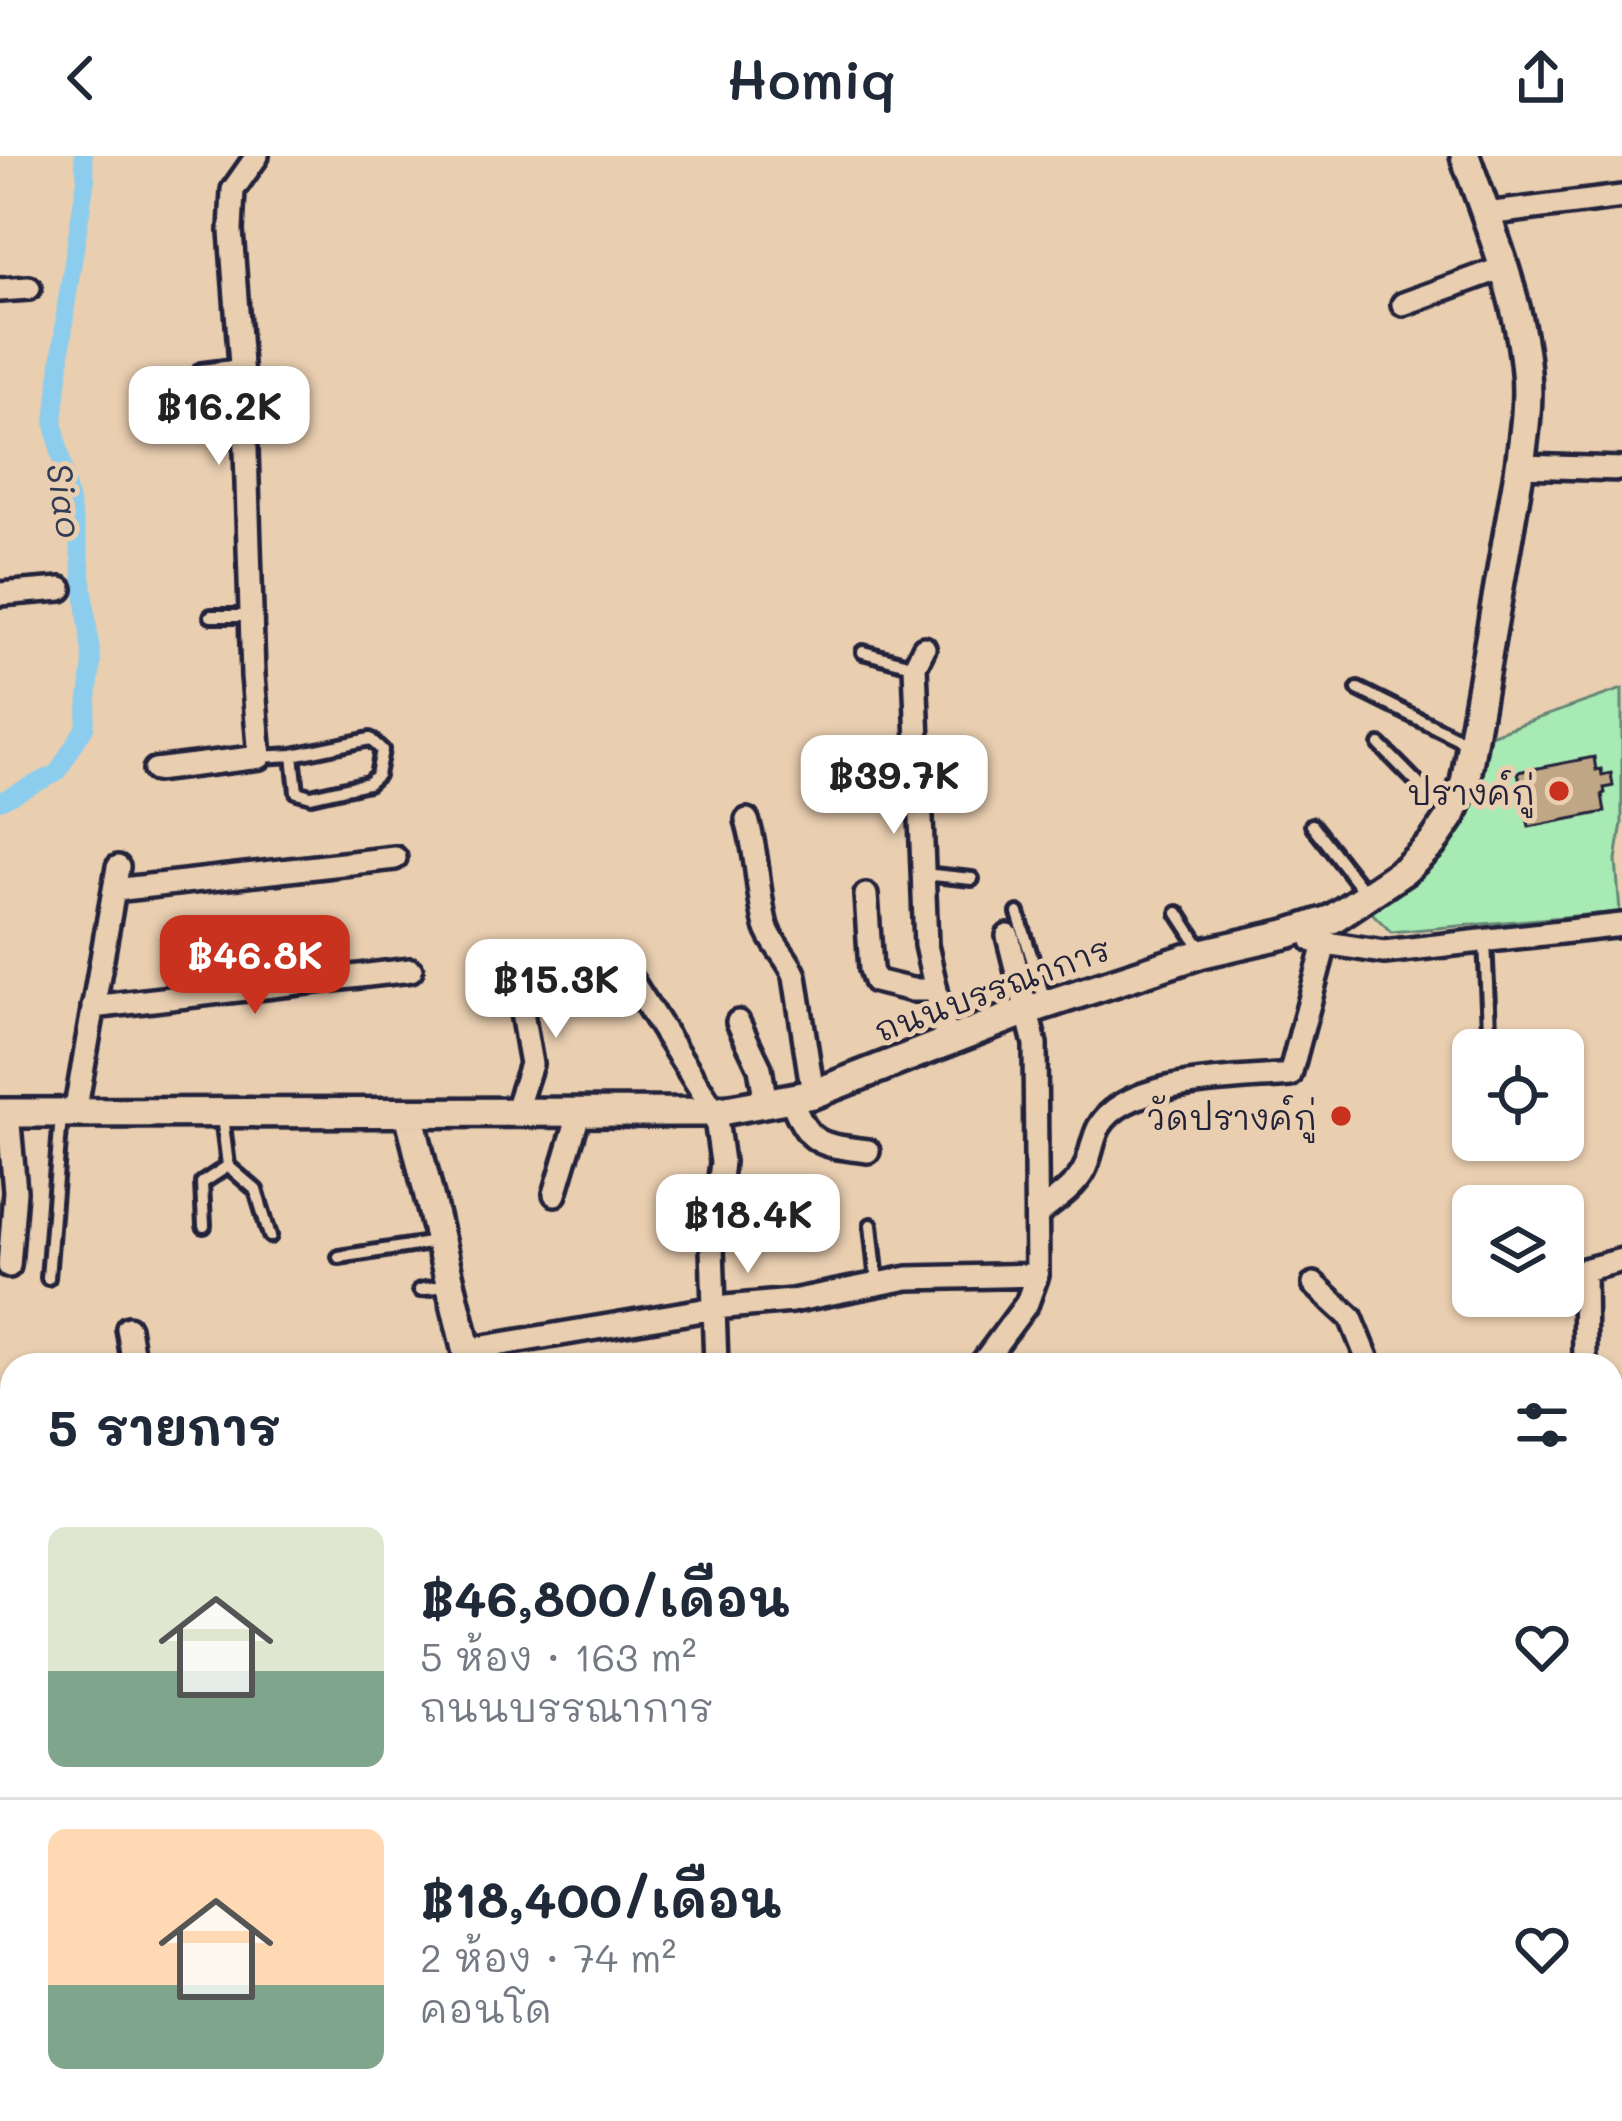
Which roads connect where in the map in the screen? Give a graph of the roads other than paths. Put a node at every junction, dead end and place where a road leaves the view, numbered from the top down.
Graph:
1 (256, 156) edge
2 (1465, 156) edge
3 (1622, 197) edge
4 (1486, 214) junction
5 (1502, 268) junction
6 (28, 287) dead end
7 (0, 290) edge
8 (1402, 304) dead end
9 (241, 365) junction
10 (201, 370) dead end
11 (245, 418) junction
12 (188, 429) dead end
13 (1520, 466) junction
14 (1622, 470) edge
15 (0, 582) edge
16 (61, 589) dead end
17 (1, 594) edge
18 (212, 616) dead end
19 (252, 616) junction
20 (863, 652) dead end
21 (919, 657) joint
22 (1358, 689) dead end
23 (1380, 745) dead end
24 (1472, 745) junction
25 (293, 755) junction
26 (260, 757) junction
27 (155, 770) dead end
28 (1451, 816) junction
29 (747, 820) dead end
30 (1312, 825) dead end
31 (395, 858) dead end
32 (118, 866) dead end
33 (923, 874) junction
34 (972, 879) dead end
35 (114, 890) junction
36 (866, 895) dead end
37 (1368, 896) junction
38 (1018, 914) dead end
39 (1178, 914) dead end
40 (1622, 925) edge
41 (1290, 933) junction
42 (1008, 936) dead end
43 (1485, 940) junction
44 (1325, 944) junction
45 (1203, 953) junction
46 (619, 959) dead end
47 (513, 962) dead end
48 (410, 970) dead end
49 (935, 990) junction
50 (93, 1007) junction
51 (1037, 1007) junction
52 (738, 1022) dead end
53 (1489, 1029) edge
54 (947, 1040) junction
55 (790, 1099) junction
56 (715, 1112) junction
57 (4, 1113) edge
58 (68, 1113) junction
59 (222, 1113) junction
60 (409, 1113) junction
61 (515, 1113) junction
62 (579, 1114) junction
63 (868, 1150) dead end
64 (228, 1166) junction
65 (555, 1194) dead end
66 (1037, 1215) junction
67 (872, 1225) dead end
68 (204, 1226) dead end
69 (270, 1236) dead end
70 (440, 1242) junction
71 (339, 1257) dead end
72 (1622, 1260) edge
73 (9, 1266) dead end
74 (1036, 1275) junction
75 (48, 1278) dead end
76 (878, 1282) junction
77 (450, 1284) junction
78 (1314, 1284) dead end
79 (420, 1290) dead end
80 (715, 1308) junction
81 (128, 1328) dead end
82 (132, 1353) edge
83 (467, 1353) edge
84 (488, 1353) edge
85 (716, 1353) edge
86 (990, 1353) edge
87 (1365, 1353) edge
88 (1585, 1353) edge

1 - 9 street
2 - 4 street
3 - 4 street
4 - 5 street
5 - 8 street
5 - 13 street
6 - 7 street
9 - 10 lane
9 - 11 street
11 - 12 lane
11 - 19 street
13 - 14 street
13 - 24 street
15 - 17 street
16 - 17 street
18 - 19 lane
19 - 26 street
20 - 21 lane
21 - 33 street
22 - 24 lane
23 - 28 lane
24 - 28 street
25 - 25 lane
25 - 26 lane
26 - 27 street
28 - 37 street, ถนนบรรณาการ
29 - 55 street
30 - 37 lane
31 - 35 street
32 - 35 street
33 - 34 lane
33 - 49 street
35 - 50 street
36 - 49 street
37 - 41 street, ถนนบรรณาการ
38 - 51 lane
39 - 45 lane
40 - 43 street
41 - 44 street
41 - 45 street, ถนนบรรณาการ
42 - 51 street
43 - 44 street
43 - 53 lane
44 - 66 street
45 - 51 street, ถนนบรรณาการ
46 - 56 street
47 - 61 street
48 - 50 street
49 - 54 street
50 - 58 street
51 - 54 street, ถนนบรรณาการ
51 - 66 street
52 - 55 street
54 - 55 street, ถนนบรรณาการ
55 - 56 street, ถนนบรรณาการ
55 - 63 street
56 - 62 street, ถนนบรรณาการ
56 - 80 street
57 - 58 street, ถนนบรรณาการ
57 - 73 street
58 - 59 street, ถนนบรรณาการ
58 - 75 lane
59 - 60 street, ถนนบรรณาการ
59 - 64 lane
60 - 61 street, ถนนบรรณาการ
60 - 70 street
61 - 62 street, ถนนบรรณาการ
62 - 65 street
64 - 68 lane
64 - 69 lane
66 - 74 street
67 - 76 lane
70 - 71 lane
70 - 77 street
72 - 88 street
74 - 76 street
74 - 86 street
76 - 80 street
77 - 79 lane
77 - 83 street
78 - 87 street
80 - 84 street
80 - 85 street
81 - 82 street

